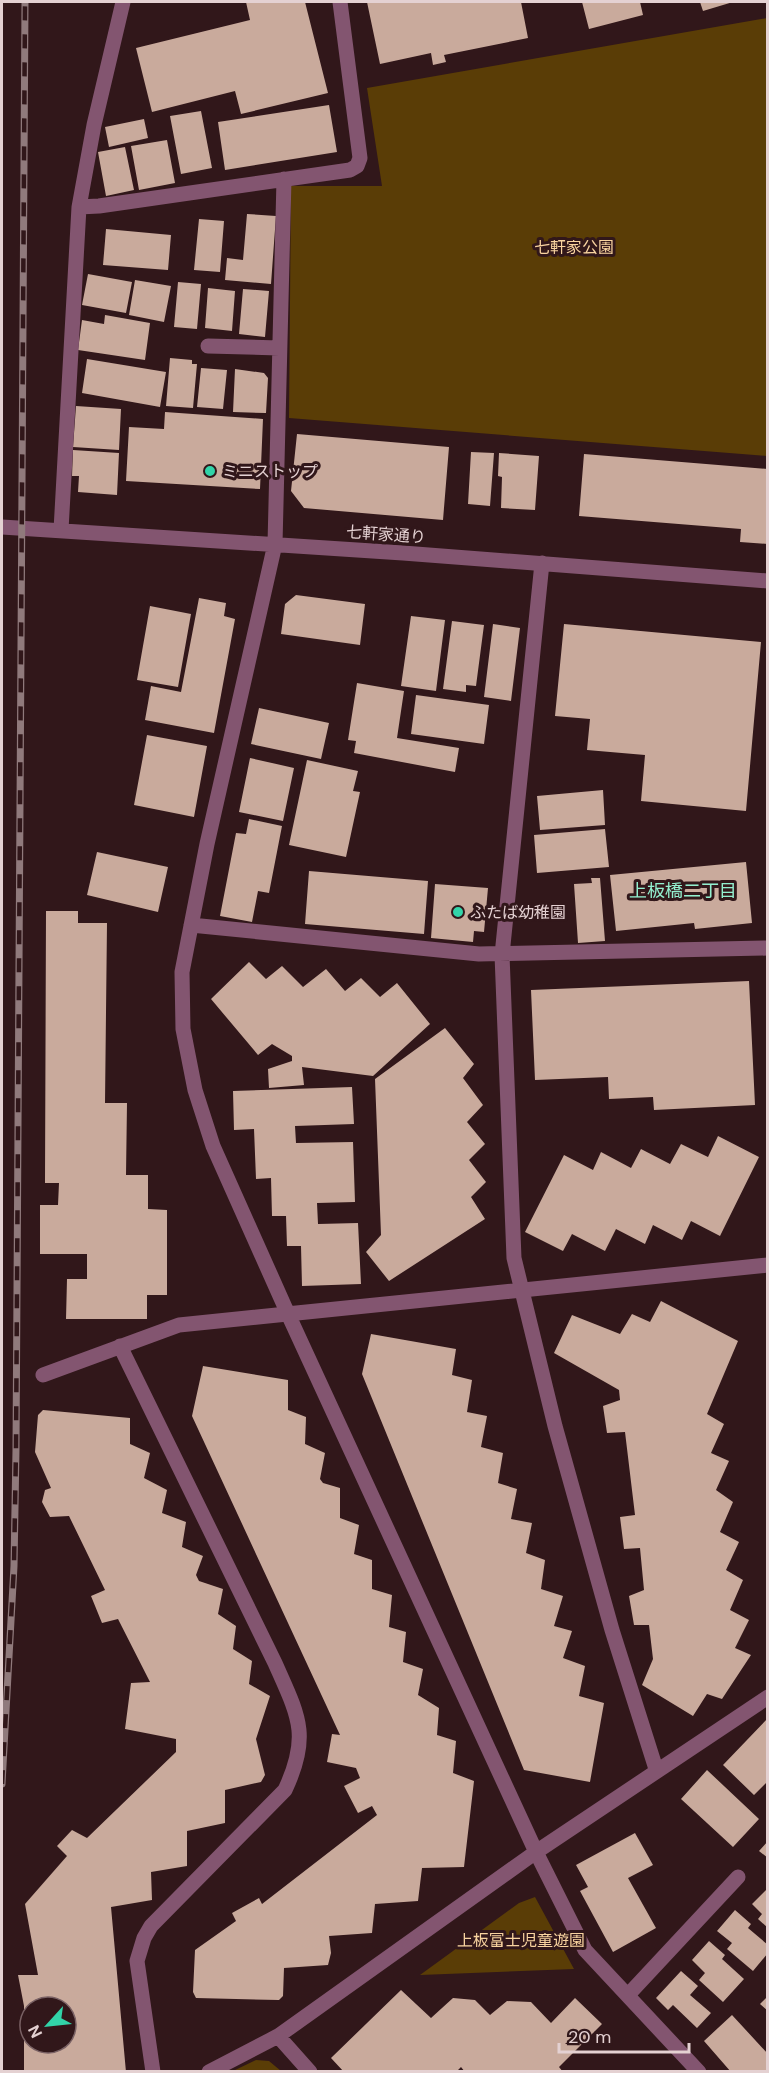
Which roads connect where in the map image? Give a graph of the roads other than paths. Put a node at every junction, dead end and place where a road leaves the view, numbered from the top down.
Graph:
1 (123, 2) edge
2 (340, 2) edge
3 (284, 179) junction
4 (79, 207) junction
5 (208, 346) dead end
6 (279, 348) junction
7 (2, 527) edge
8 (61, 530) junction
9 (275, 544) junction
10 (542, 563) junction
11 (768, 581) edge
12 (191, 925) junction
13 (768, 948) edge
14 (502, 955) junction
15 (768, 1265) edge
16 (521, 1289) junction
17 (288, 1314) junction
18 (120, 1346) junction
19 (42, 1375) dead end
20 (768, 1697) edge
21 (656, 1769) junction
22 (536, 1852) junction
23 (738, 1877) dead end
24 (628, 1995) junction
25 (278, 2036) junction
26 (153, 2072) edge
27 (209, 2072) edge
28 (310, 2072) edge
29 (699, 2072) edge

1 - 4 street
2 - 3 street
3 - 4 street
3 - 6 street
4 - 8 street
5 - 6 street
6 - 9 street
7 - 8 street, 七軒家通り
8 - 9 street, 七軒家通り
9 - 10 street, 七軒家通り
9 - 12 street
10 - 11 street, 七軒家通り
10 - 14 street
12 - 14 street
12 - 17 street
13 - 14 street
14 - 16 street
15 - 16 street
16 - 17 street
16 - 21 street
17 - 18 street
17 - 22 street
18 - 19 street
18 - 26 street
20 - 21 street
21 - 22 street
22 - 24 street
22 - 25 street
23 - 24 street
24 - 29 street
25 - 27 street
25 - 28 street

